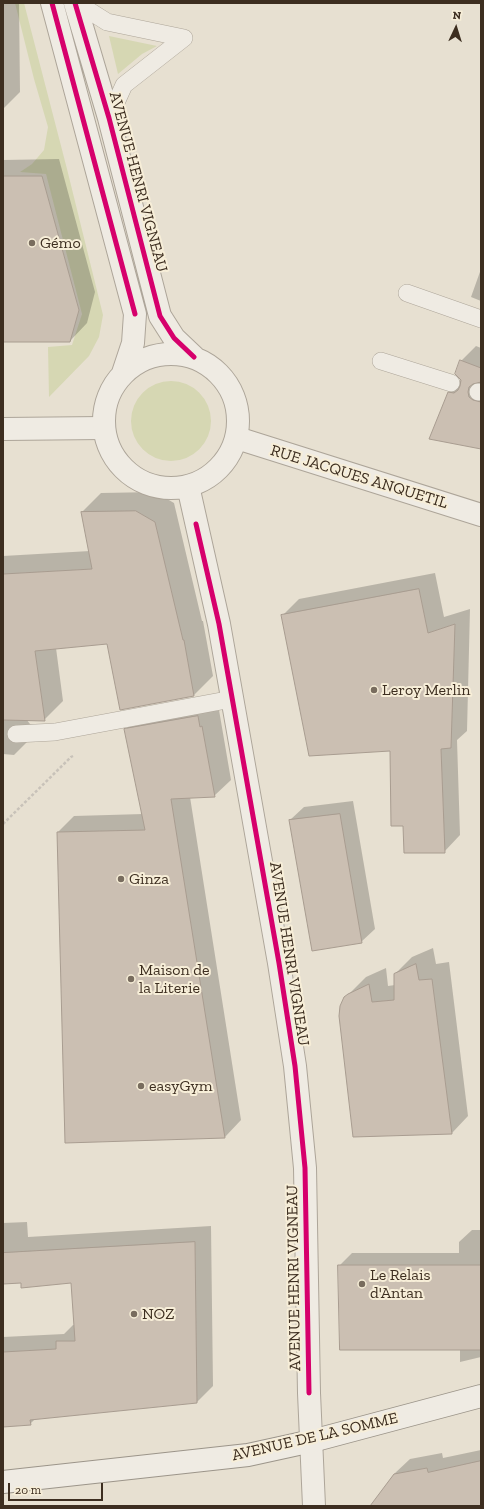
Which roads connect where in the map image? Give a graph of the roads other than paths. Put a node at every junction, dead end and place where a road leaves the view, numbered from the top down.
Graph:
1 (52, 3) edge
2 (76, 3) edge
3 (108, 118) junction
4 (407, 293) dead end
5 (481, 319) edge
6 (194, 357) junction
7 (381, 361) dead end
8 (123, 373) junction
9 (451, 383) dead end
10 (103, 428) junction
11 (3, 430) edge
12 (237, 438) junction
13 (188, 486) junction
14 (481, 515) edge
15 (232, 699) junction
16 (16, 734) dead end
17 (481, 1396) edge
18 (312, 1441) junction
19 (3, 1482) edge
20 (314, 1506) edge

1 - 8 street, AVENUE HENRI VIGNEAU
2 - 3 street, AVENUE HENRI VIGNEAU
2 - 3 lane
3 - 6 street, AVENUE HENRI VIGNEAU
4 - 5 lane
6 - 8 street, AVENUE HENRI VIGNEAU
6 - 12 street, AVENUE HENRI VIGNEAU
7 - 9 lane
8 - 10 street, AVENUE HENRI VIGNEAU
10 - 11 street
10 - 13 street, AVENUE HENRI VIGNEAU
12 - 13 street, AVENUE HENRI VIGNEAU
12 - 14 street, RUE JACQUES ANQUETIL
13 - 15 street, AVENUE HENRI VIGNEAU
15 - 16 lane
15 - 18 street, AVENUE HENRI VIGNEAU
17 - 18 street, AVENUE DE LA SOMME
18 - 19 street, AVENUE DE LA SOMME
18 - 20 street, AVENUE HENRI VIGNEAU

